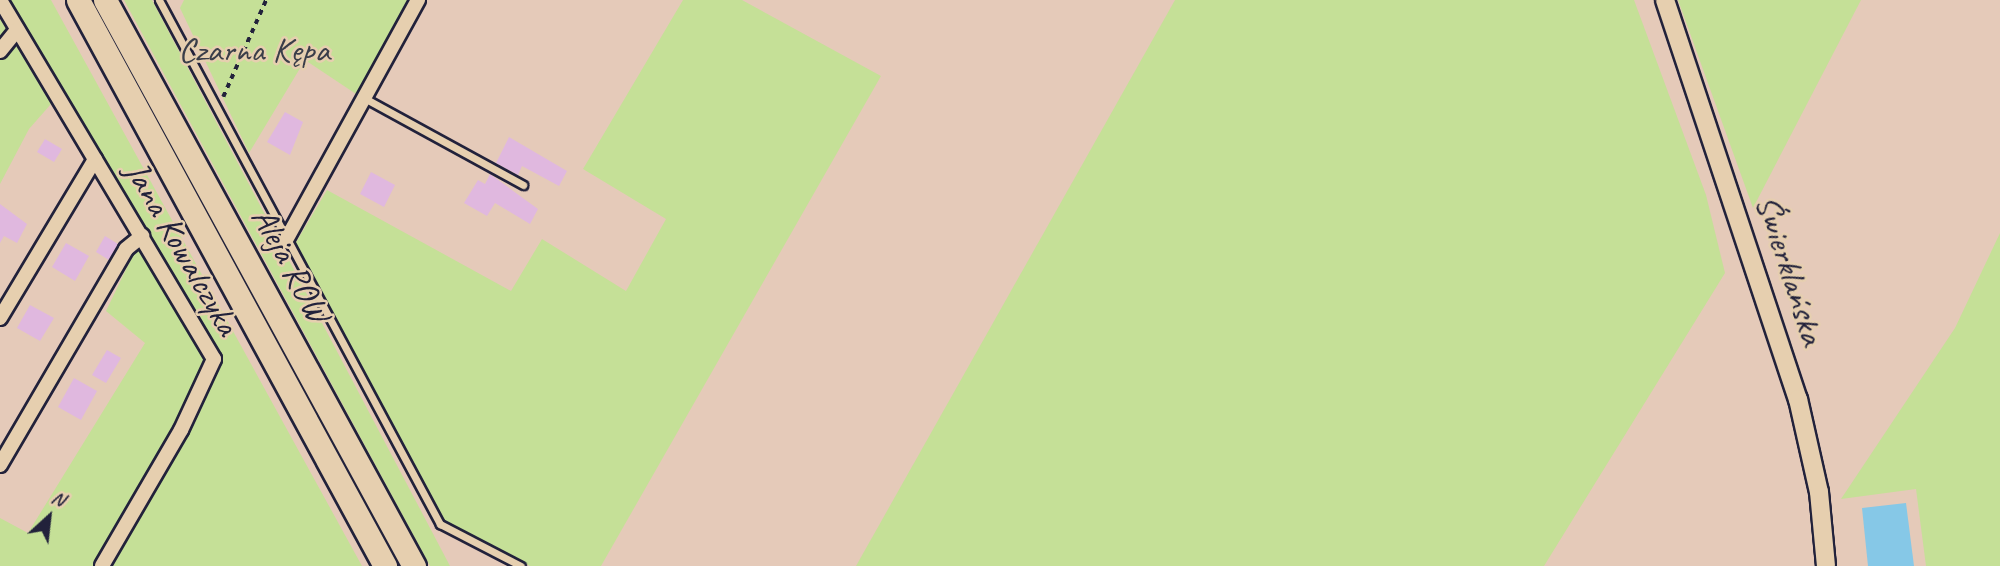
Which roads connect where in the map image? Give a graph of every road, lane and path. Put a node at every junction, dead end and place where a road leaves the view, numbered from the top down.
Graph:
1 (0, 0) edge
2 (78, 0) edge
3 (105, 0) edge
4 (159, 0) edge
5 (267, 0) edge
6 (418, 0) edge
7 (1665, 0) edge
8 (17, 30) junction
9 (0, 51) edge
10 (368, 100) junction
11 (218, 113) junction
12 (95, 159) junction
13 (523, 185) dead end
14 (142, 236) junction
15 (286, 240) junction
16 (0, 318) edge
17 (0, 465) edge
18 (102, 566) edge
19 (385, 566) edge
20 (414, 566) edge
21 (521, 566) edge
22 (1826, 566) edge

1 - 8 street, Jana Kowalczyka
2 - 19 main road, Aleja ROW
3 - 20 main road, Aleja ROW
4 - 11 lane
5 - 11 path
6 - 10 street
7 - 22 street, Świerklańska
8 - 9 street
8 - 12 street, Jana Kowalczyka
10 - 13 lane
10 - 15 street
11 - 15 lane
12 - 14 street, Jana Kowalczyka
12 - 16 street
14 - 17 street
14 - 18 street, Jana Kowalczyka
15 - 21 lane

